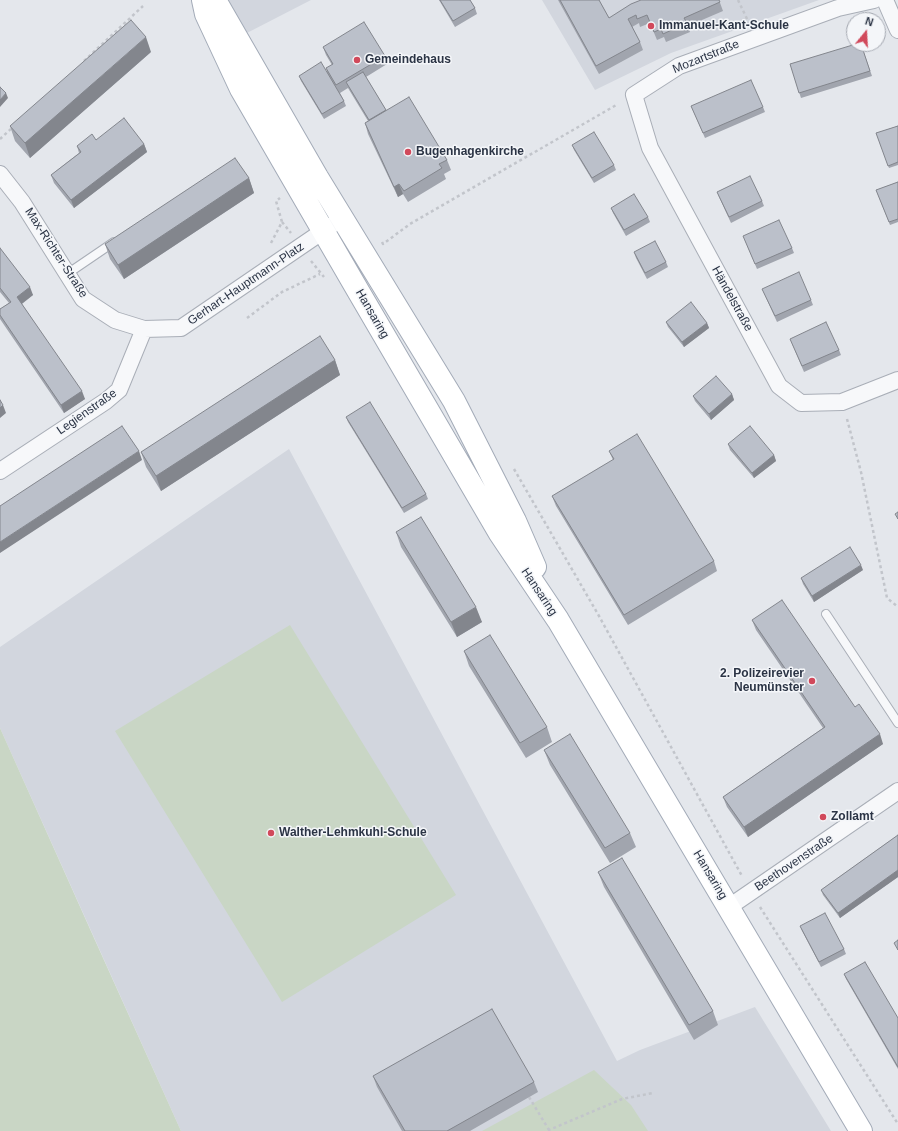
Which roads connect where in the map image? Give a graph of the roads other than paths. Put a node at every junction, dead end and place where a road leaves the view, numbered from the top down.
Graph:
1 (203, 0) edge
2 (215, 0) edge
3 (874, 0) edge
4 (885, 0) edge
5 (898, 30) edge
6 (634, 95) joint
7 (0, 174) edge
8 (342, 219) junction
9 (323, 231) junction
10 (119, 238) edge
11 (67, 274) junction
12 (144, 329) junction
13 (898, 380) edge
14 (0, 471) edge
15 (826, 614) dead end
16 (558, 620) junction
17 (898, 723) edge
18 (898, 791) edge
19 (729, 907) junction
20 (861, 1131) edge

1 - 9 main road, Hansaring
2 - 8 main road, Hansaring
3 - 6 street, Mozartstraße
4 - 5 street
6 - 13 street, Händelstraße
7 - 11 street, Max-Richter-Straße
8 - 9 street, Gerhart-Hauptmann-Platz
8 - 16 main road, Hansaring
9 - 12 street, Gerhart-Hauptmann-Platz
9 - 16 main road, Hansaring
10 - 11 lane
11 - 12 street, Max-Richter-Straße
12 - 14 street, Legienstraße
15 - 17 lane
16 - 19 main road, Hansaring
18 - 19 street, Beethovenstraße
19 - 20 main road, Hansaring

